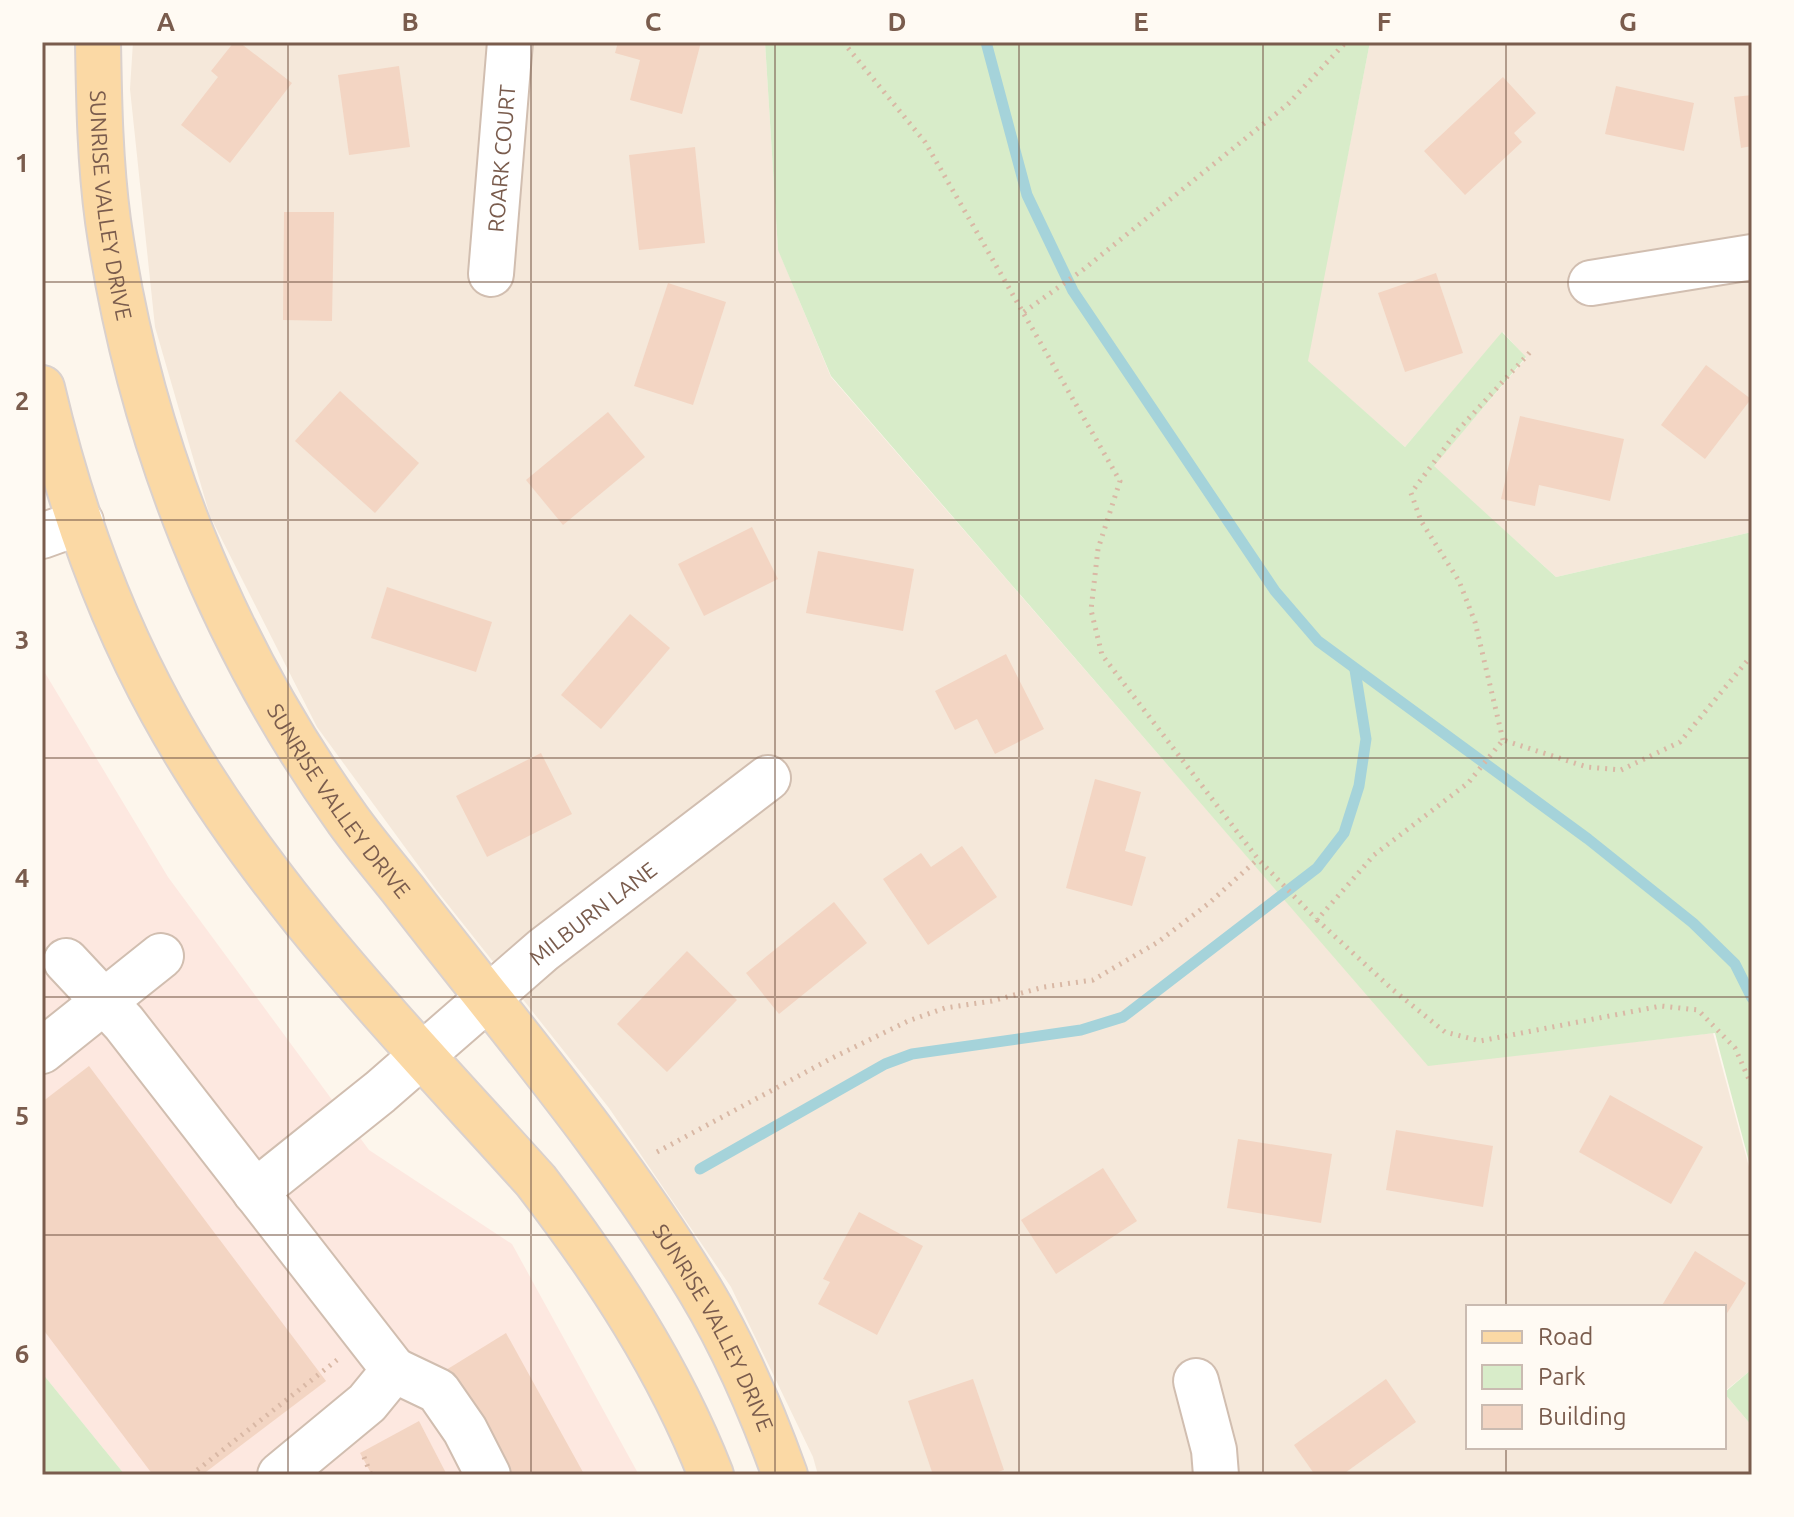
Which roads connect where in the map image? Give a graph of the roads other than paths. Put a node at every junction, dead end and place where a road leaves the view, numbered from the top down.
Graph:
1 (98, 42) edge
2 (510, 42) edge
3 (1752, 257) edge
4 (491, 274) dead end
5 (1591, 283) dead end
6 (42, 388) edge
7 (61, 529) edge
8 (768, 778) dead end
9 (161, 956) dead end
10 (66, 961) dead end
11 (486, 998) junction
12 (104, 1003) junction
13 (42, 1051) edge
14 (423, 1054) junction
15 (255, 1192) junction
16 (394, 1370) junction
17 (1196, 1381) dead end
18 (280, 1475) edge
19 (488, 1475) edge
20 (711, 1475) edge
21 (785, 1475) edge
22 (1216, 1475) edge

1 - 11 main road, SUNRISE VALLEY DRIVE
2 - 4 street, ROARK COURT
3 - 5 street
6 - 7 main road
7 - 14 main road
8 - 11 street, MILBURN LANE
9 - 12 street
10 - 12 street
11 - 14 street, MILBURN LANE
11 - 21 main road, SUNRISE VALLEY DRIVE
12 - 13 street
12 - 15 street
14 - 15 street, MILBURN LANE
14 - 20 main road
15 - 16 street
16 - 18 street
16 - 19 street
17 - 22 street

